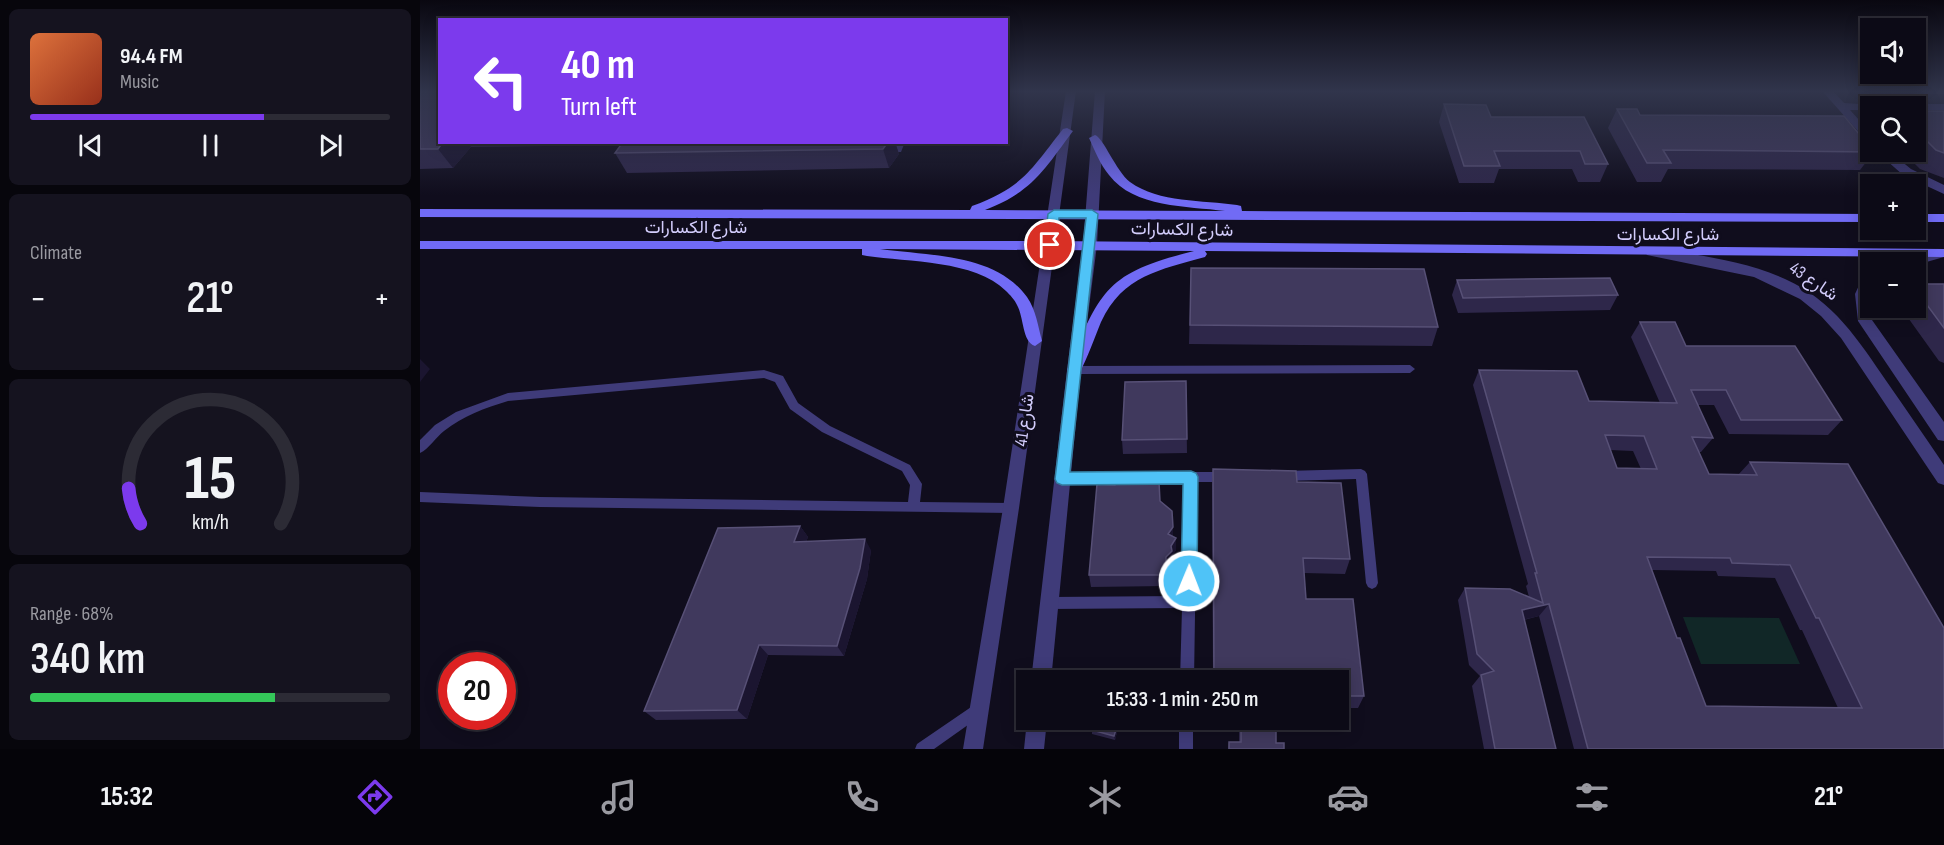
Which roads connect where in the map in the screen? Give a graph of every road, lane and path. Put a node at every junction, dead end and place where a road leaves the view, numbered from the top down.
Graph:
1 (1068, 126) edge
2 (1096, 126) edge
3 (1067, 131) junction
4 (1095, 138) junction
5 (1894, 162) edge
6 (1944, 190) edge
7 (967, 212) junction
8 (420, 213) edge
9 (1054, 214) junction
10 (1092, 214) junction
11 (1275, 217) junction
12 (1860, 218) edge
13 (1926, 218) edge
14 (1944, 218) edge
15 (420, 245) edge
16 (444, 245) junction
17 (823, 245) junction
18 (1050, 245) junction
19 (1090, 245) junction
20 (1222, 249) junction
21 (420, 250) edge
22 (1652, 252) junction
23 (1944, 253) edge
24 (1926, 258) edge
25 (1864, 318) edge
26 (1035, 341) junction
27 (1410, 369) dead end
28 (1074, 370) junction
29 (1938, 417) edge
30 (1944, 435) edge
31 (420, 448) edge
32 (1270, 476) edge
33 (1191, 477) junction
34 (1236, 477) edge
35 (1944, 478) edge
36 (1062, 479) junction
37 (420, 497) edge
38 (914, 506) junction
39 (1011, 508) junction
40 (1372, 583) dead end
41 (1188, 602) junction
42 (1049, 603) junction
43 (1042, 670) edge
44 (1187, 670) edge
45 (977, 710) junction
46 (1036, 730) edge
47 (1186, 730) edge
48 (922, 749) edge
49 (973, 749) edge
50 (1034, 749) edge
51 (1186, 749) edge

1 - 3 street, شارع 41
2 - 4 street
3 - 7 street
3 - 9 street, شارع 41
4 - 10 street
4 - 11 street
5 - 6 street
7 - 8 street, شارع الكسارات
7 - 9 street, شارع الكسارات
9 - 10 street, شارع الكسارات
9 - 18 street, شارع 41
10 - 11 street, شارع الكسارات
10 - 19 street
11 - 12 street, شارع الكسارات
13 - 14 street
15 - 16 street, شارع الكسارات
16 - 17 street, شارع الكسارات
16 - 21 street
17 - 18 street, شارع الكسارات
17 - 26 street
18 - 19 street, شارع الكسارات
18 - 26 street, شارع 41
19 - 20 street, شارع الكسارات
19 - 28 street
20 - 22 street, شارع الكسارات
20 - 28 street
22 - 23 street, شارع الكسارات
22 - 35 street, شارع 43
23 - 24 street
25 - 29 street, شارع 43
26 - 39 street, شارع 41
27 - 28 lane
28 - 36 street
29 - 30 street, شارع 43
31 - 38 lane
32 - 40 lane
33 - 34 lane
33 - 36 lane
33 - 41 lane
36 - 42 street
37 - 38 lane
38 - 39 lane
39 - 45 street, شارع 41
41 - 42 lane
41 - 44 lane
42 - 43 street
45 - 48 lane
45 - 49 street, شارع 41
46 - 50 street
47 - 51 lane

